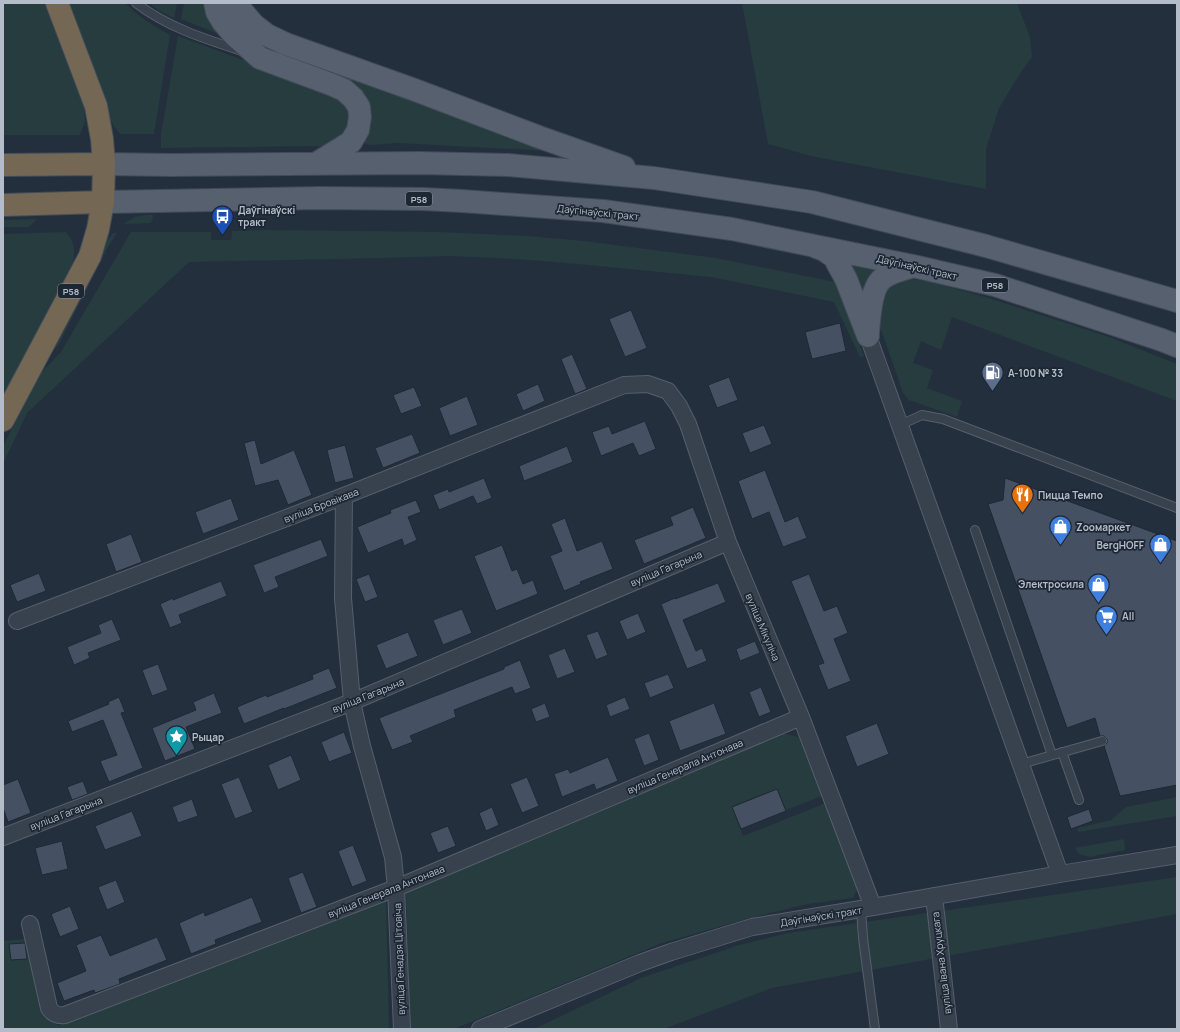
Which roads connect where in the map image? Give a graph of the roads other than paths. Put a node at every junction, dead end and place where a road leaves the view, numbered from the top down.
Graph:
1 (56, 3) edge
2 (136, 3) edge
3 (215, 3) edge
4 (235, 3) edge
5 (260, 58) junction
6 (316, 163) junction
7 (104, 164) junction
8 (3, 165) edge
9 (654, 178) junction
10 (103, 202) junction
11 (3, 205) edge
12 (808, 243) junction
13 (913, 266) junction
14 (1177, 301) edge
15 (868, 336) junction
16 (1177, 346) edge
17 (624, 385) joint
18 (3, 420) edge
19 (900, 425) junction
20 (344, 496) junction
21 (1177, 508) edge
22 (975, 530) dead end
23 (728, 542) junction
24 (17, 621) dead end
25 (352, 702) junction
26 (801, 717) junction
27 (1102, 740) dead end
28 (1062, 752) junction
29 (1052, 755) junction
30 (1020, 764) junction
31 (1080, 800) dead end
32 (3, 837) edge
33 (1177, 855) edge
34 (1060, 874) junction
35 (396, 888) junction
36 (934, 896) junction
37 (867, 908) junction
38 (30, 924) dead end
39 (402, 1029) edge
40 (480, 1029) edge
41 (875, 1029) edge
42 (949, 1029) edge

1 - 7 highway, Р58
2 - 5 lane
3 - 5 main road
4 - 9 main road
5 - 6 main road
6 - 7 main road
6 - 9 main road
7 - 8 highway
7 - 10 highway, Р58
9 - 14 main road
10 - 11 highway, Даўгінаўскі тракт / Р58
10 - 12 main road, Даўгінаўскі тракт / Р58
10 - 18 highway, Р58
12 - 13 main road, Даўгінаўскі тракт / Р58
12 - 15 main road
13 - 15 main road
13 - 16 main road, Даўгінаўскі тракт / Р58
15 - 19 street
17 - 20 street, вуліца Бровікава
17 - 23 street, вуліца Мікуліча
19 - 21 lane
19 - 30 street
20 - 24 street, вуліца Бровікава
20 - 25 street, вуліца Генадзя Цітовіча
22 - 29 lane
23 - 25 street, вуліца Гагарына
23 - 26 street, вуліца Мікуліча
25 - 32 street, вуліца Гагарына
25 - 35 street, вуліца Генадзя Цітовіча
26 - 35 street, вуліца Генерала Антонава
26 - 37 street, вуліца Мікуліча
27 - 28 lane
28 - 29 lane
28 - 31 lane
29 - 30 lane
30 - 34 street
33 - 34 street, Даўгінаўскі тракт
34 - 36 street, Даўгінаўскі тракт
35 - 38 street, вуліца Генерала Антонава
35 - 39 street, вуліца Генадзя Цітовіча
36 - 37 street, Даўгінаўскі тракт
36 - 42 street, вуліца Івана Хруцкага
37 - 40 street, Даўгінаўскі тракт
37 - 41 lane

